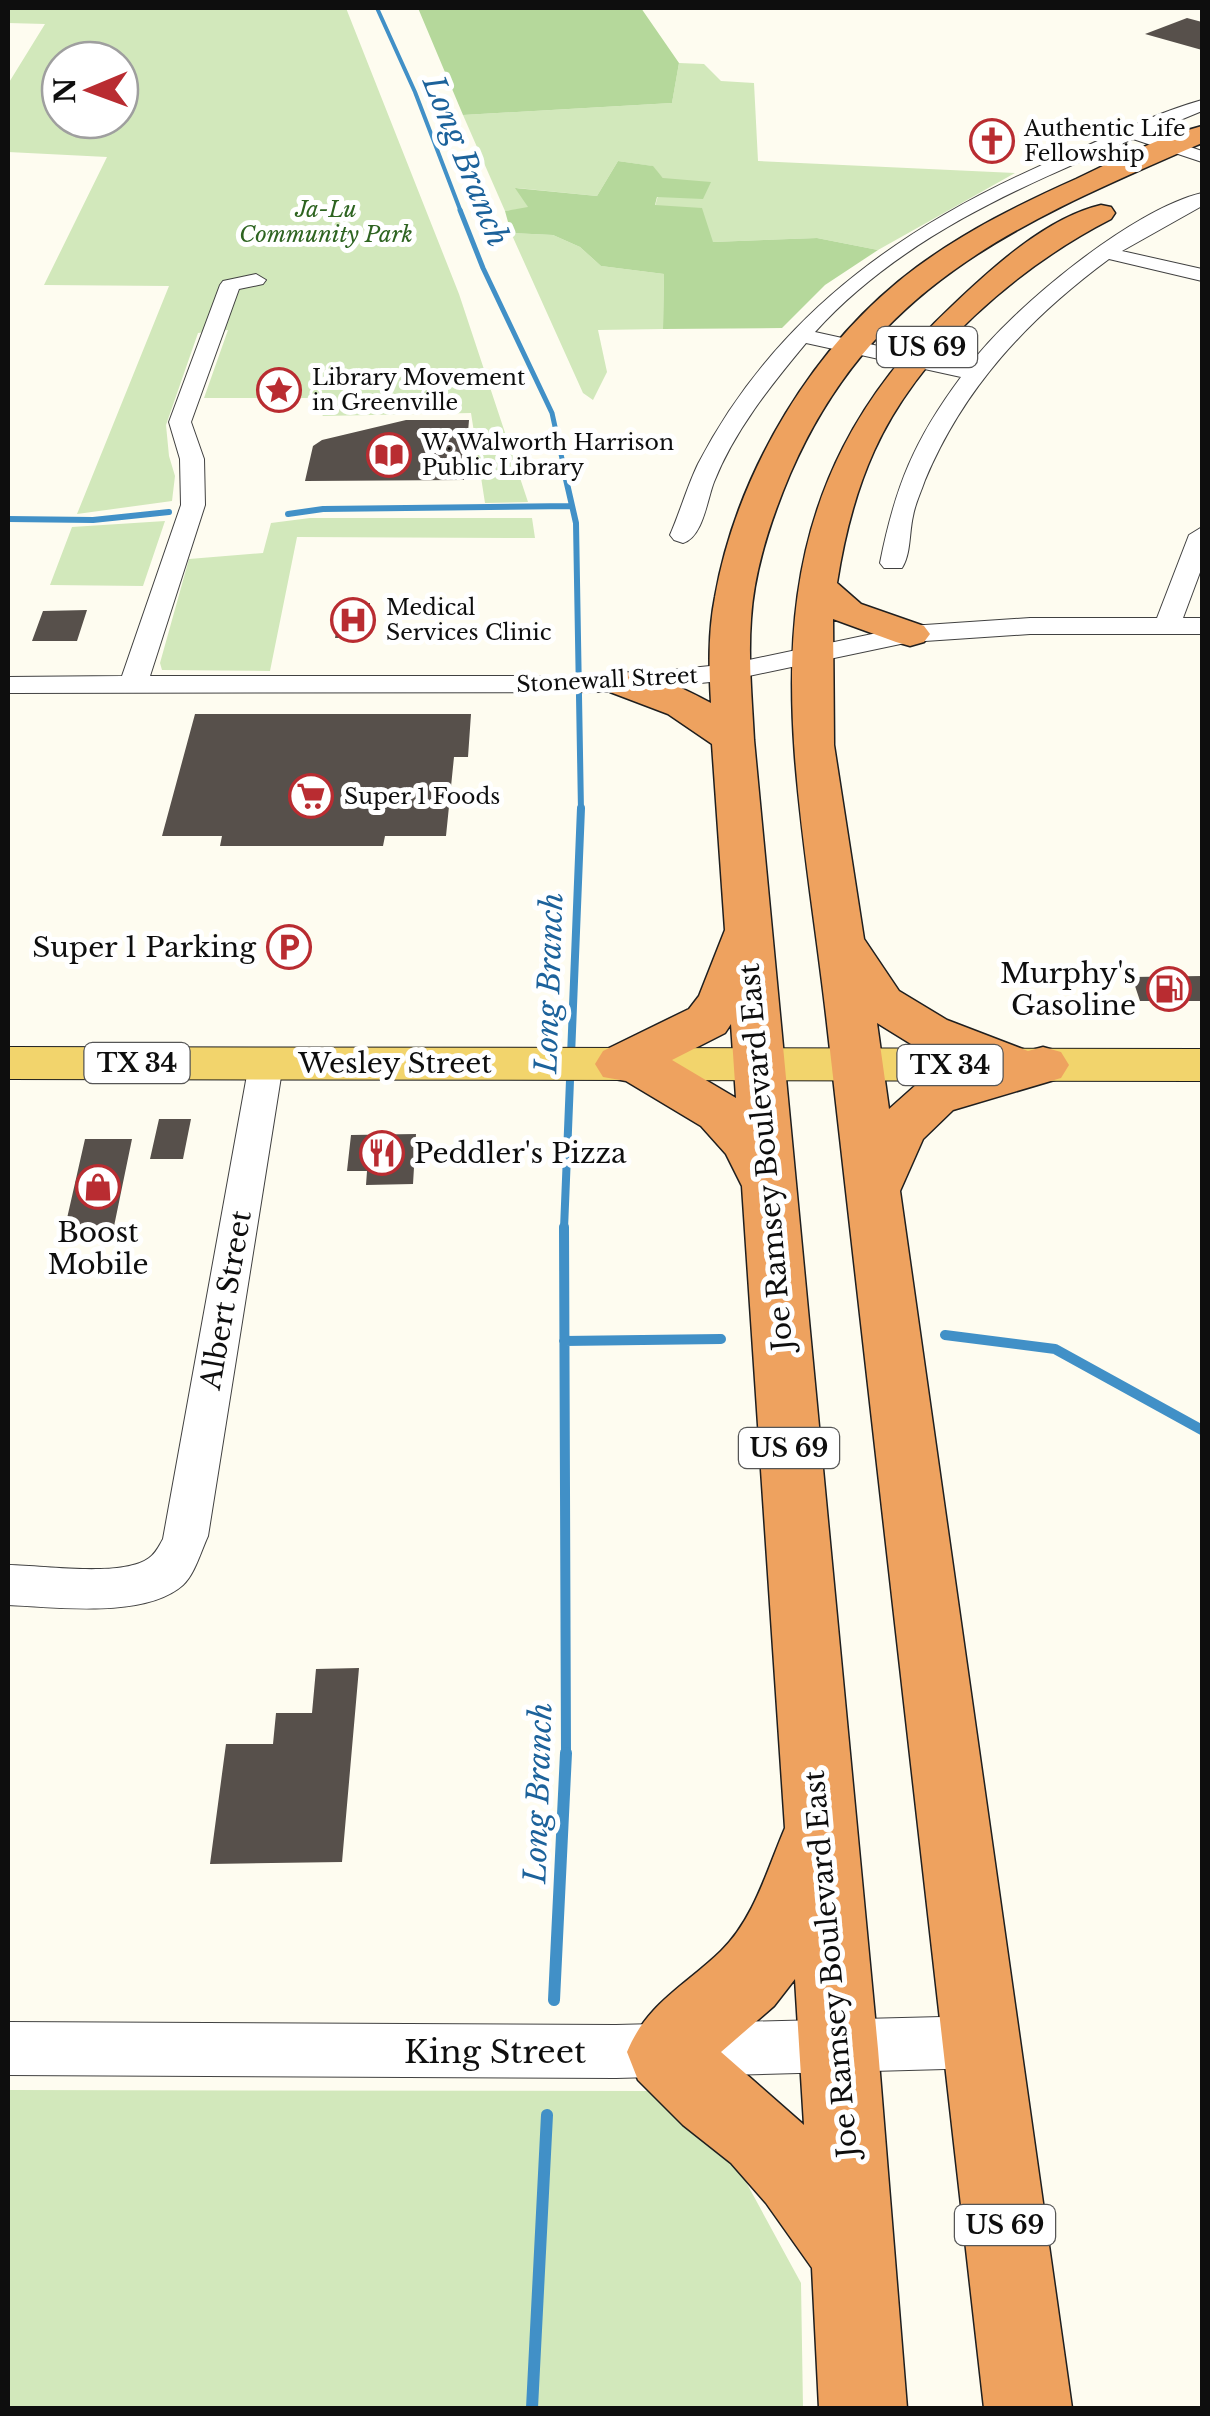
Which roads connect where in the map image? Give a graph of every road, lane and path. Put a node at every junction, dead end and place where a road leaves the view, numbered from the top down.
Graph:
1 (1202, 105) edge
2 (1133, 133) junction
3 (1202, 134) edge
4 (1172, 147) junction
5 (1202, 160) edge
6 (1202, 200) edge
7 (1102, 252) junction
8 (1202, 275) edge
9 (256, 280) dead end
10 (798, 335) junction
11 (849, 346) junction
12 (913, 361) junction
13 (973, 373) junction
14 (683, 534) dead end
15 (1202, 535) edge
16 (894, 563) dead end
17 (736, 582) junction
18 (818, 586) junction
19 (1168, 626) junction
20 (1202, 626) edge
21 (910, 634) junction
22 (792, 657) junction
23 (730, 672) junction
24 (618, 683) junction
25 (133, 685) junction
26 (8, 686) edge
27 (733, 740) junction
28 (747, 927) junction
29 (840, 939) junction
30 (8, 1063) edge
31 (266, 1064) junction
32 (624, 1064) junction
33 (760, 1064) junction
34 (856, 1064) junction
35 (1028, 1065) junction
36 (1202, 1065) edge
37 (768, 1185) junction
38 (872, 1191) junction
39 (8, 1585) edge
40 (820, 1832) junction
41 (982, 2042) junction
42 (8, 2049) edge
43 (839, 2049) junction
44 (633, 2052) junction
45 (853, 2255) junction
46 (863, 2408) edge
47 (1028, 2408) edge

1 - 2 street
2 - 4 street
2 - 10 street
3 - 4 highway, Joe Ramsey Boulevard East / US 69
4 - 5 street
4 - 11 highway, Joe Ramsey Boulevard East / US 69
5 - 12 highway, US 69
6 - 7 street
7 - 8 street
7 - 13 street
9 - 25 street
10 - 11 street
10 - 14 street
11 - 12 street
11 - 17 highway, Joe Ramsey Boulevard East / US 69
12 - 13 street
12 - 18 highway, US 69
13 - 16 street
15 - 19 street
17 - 22 highway
17 - 23 highway, Joe Ramsey Boulevard East / US 69
18 - 21 highway
18 - 22 highway, US 69
19 - 20 street, Stonewall Street
19 - 21 street, Stonewall Street
21 - 22 street, Stonewall Street
22 - 23 street, Stonewall Street
22 - 29 highway, US 69
23 - 24 street, Stonewall Street
23 - 27 highway, Joe Ramsey Boulevard East / US 69
24 - 25 street, Stonewall Street
24 - 27 highway
25 - 26 street, Stonewall Street
27 - 28 highway, Joe Ramsey Boulevard East / US 69
28 - 32 highway
28 - 33 highway, Joe Ramsey Boulevard East / US 69
29 - 34 highway, US 69
29 - 35 highway
30 - 31 main road, Wesley Street / TX 34
31 - 32 main road, Wesley Street / TX 34
31 - 39 street, Albert Street
32 - 33 main road, Wesley Street / TX 34
32 - 37 highway
33 - 34 main road, Wesley Street / TX 34
33 - 37 highway, Joe Ramsey Boulevard East / US 69
34 - 35 main road, Wesley Street / TX 34
34 - 38 highway, US 69
35 - 36 main road, Wesley Street / TX 34
35 - 38 highway
37 - 40 highway, Joe Ramsey Boulevard East / US 69
38 - 41 highway, US 69
40 - 43 highway, Joe Ramsey Boulevard East / US 69
40 - 44 highway
41 - 43 street, King Street
41 - 47 highway, US 69
42 - 44 street, King Street
43 - 44 street, King Street
43 - 45 highway, Joe Ramsey Boulevard East / US 69
44 - 45 highway
45 - 46 highway, Joe Ramsey Boulevard East / US 69

